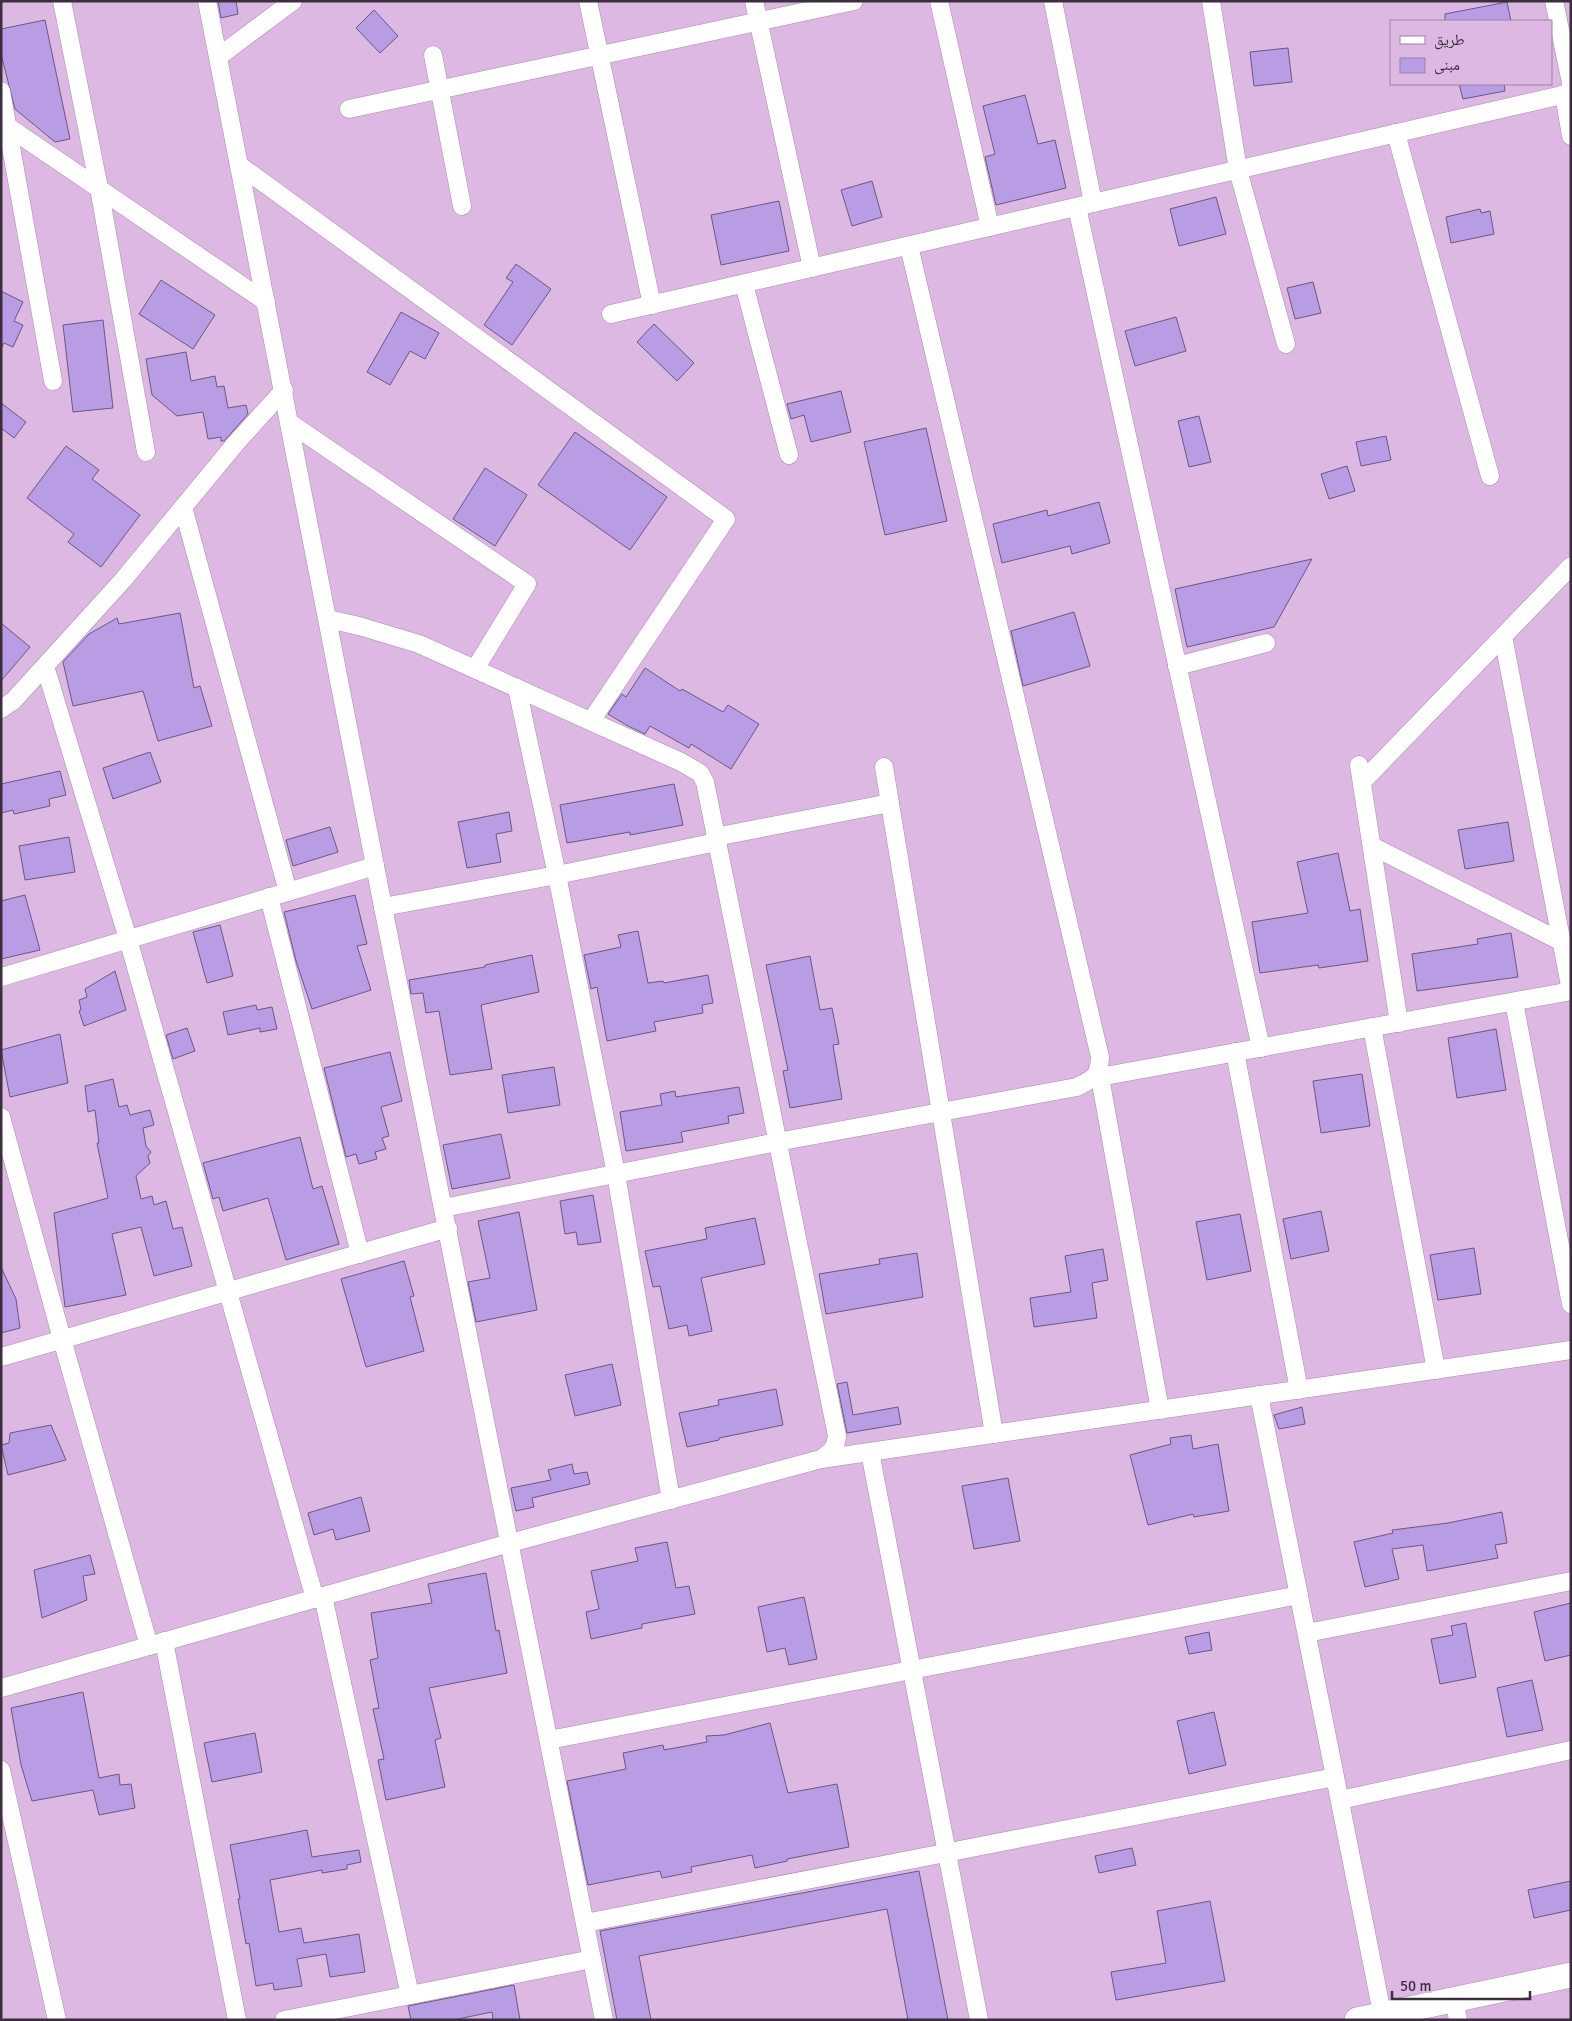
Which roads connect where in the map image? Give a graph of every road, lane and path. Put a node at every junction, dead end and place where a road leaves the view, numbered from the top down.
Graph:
1 (62, 1) edge
2 (207, 1) edge
3 (292, 1) edge
4 (588, 1) edge
5 (754, 1) edge
6 (854, 1) edge
7 (939, 1) edge
8 (1053, 1) edge
9 (1211, 1) edge
10 (1554, 1) edge
11 (759, 22) junction
12 (432, 55) dead end
13 (599, 55) junction
14 (218, 57) junction
15 (439, 90) junction
16 (1568, 90) edge
17 (1, 92) edge
18 (348, 109) dead end
19 (4, 124) edge
20 (1396, 133) junction
21 (1571, 136) edge
22 (239, 165) junction
23 (1238, 170) junction
24 (99, 188) junction
25 (1085, 205) junction
26 (462, 206) dead end
27 (990, 227) junction
28 (909, 246) junction
29 (812, 268) junction
30 (744, 284) junction
31 (266, 302) junction
32 (652, 305) junction
33 (611, 314) dead end
34 (1286, 344) dead end
35 (52, 381) dead end
36 (284, 390) junction
37 (290, 423) junction
38 (146, 452) dead end
39 (789, 455) dead end
40 (1490, 476) dead end
41 (183, 507) junction
42 (1571, 566) edge
43 (328, 619) junction
44 (1503, 636) junction
45 (1266, 643) dead end
46 (46, 666) junction
47 (1177, 666) junction
48 (475, 669) junction
49 (517, 688) junction
50 (1, 708) edge
51 (591, 721) junction
52 (1359, 764) dead end
53 (884, 767) dead end
54 (1362, 782) junction
55 (890, 803) junction
56 (716, 839) junction
57 (1372, 846) junction
58 (375, 866) junction
59 (557, 875) junction
60 (288, 892) junction
61 (269, 898) junction
62 (383, 907) junction
63 (128, 939) junction
64 (1567, 944) edge
65 (1, 977) edge
66 (1571, 991) edge
67 (1514, 1002) junction
68 (1399, 1023) junction
69 (1372, 1028) junction
70 (1261, 1048) junction
71 (1235, 1052) junction
72 (1097, 1076) junction
73 (941, 1112) junction
74 (1, 1117) edge
75 (777, 1142) junction
76 (616, 1174) junction
77 (443, 1208) junction
78 (448, 1228) junction
79 (360, 1254) junction
80 (228, 1292) junction
81 (1571, 1304) edge
82 (62, 1339) junction
83 (1571, 1350) edge
84 (1, 1356) edge
85 (1436, 1370) junction
86 (1299, 1390) junction
87 (1259, 1395) junction
88 (1160, 1410) junction
89 (994, 1434) junction
90 (870, 1452) junction
91 (821, 1459) junction
92 (671, 1500) junction
93 (510, 1543) junction
94 (1571, 1580) edge
95 (1299, 1595) junction
96 (319, 1597) junction
97 (1306, 1633) junction
98 (156, 1644) junction
99 (912, 1671) junction
100 (1, 1688) edge
101 (549, 1740) junction
102 (1571, 1750) edge
103 (1, 1770) edge
104 (1335, 1776) junction
105 (1340, 1800) junction
106 (947, 1853) junction
107 (585, 1924) junction
108 (592, 1959) junction
109 (1571, 1975) edge
110 (410, 1995) junction
111 (1456, 2009) edge
112 (1382, 2013) junction
113 (57, 2020) edge
114 (237, 2020) edge
115 (284, 2020) edge
116 (604, 2020) edge
117 (978, 2020) edge
118 (1357, 2020) edge

1 - 24 street
2 - 14 street
3 - 14 street
4 - 13 street
5 - 11 street
6 - 11 street
7 - 27 street
8 - 25 street
9 - 23 street
10 - 16 street
11 - 13 street
11 - 29 street
12 - 15 street
13 - 15 street
13 - 32 street
14 - 22 street
15 - 18 street
15 - 26 street
16 - 20 street
16 - 21 street
17 - 19 street
19 - 24 street
19 - 35 street
20 - 23 street
20 - 40 street
22 - 31 street
22 - 51 street
23 - 25 street
23 - 34 street
24 - 31 street
24 - 38 street
25 - 27 street
25 - 47 street
27 - 28 street
28 - 29 street
28 - 72 street
29 - 30 street
30 - 32 street
30 - 39 street
31 - 36 street
32 - 33 street
36 - 37 street
36 - 41 street
37 - 43 street
37 - 48 street
41 - 46 street
41 - 60 street
42 - 44 street
43 - 48 street
43 - 58 street
44 - 54 street
44 - 64 street
45 - 47 street
46 - 50 street
46 - 63 street
47 - 70 street
48 - 49 street
49 - 51 street
49 - 59 street
51 - 56 street
52 - 54 street
53 - 55 street
54 - 57 street
55 - 56 street
55 - 73 street
56 - 59 street
56 - 75 street
57 - 64 street
57 - 68 street
58 - 60 street
58 - 62 street
59 - 62 street
59 - 76 street
60 - 61 street
61 - 63 street
61 - 79 street
62 - 77 street
63 - 65 street
63 - 80 street
64 - 66 street
66 - 67 street
67 - 68 street
67 - 81 street
68 - 69 street
69 - 70 street
69 - 85 street
70 - 71 street
71 - 72 street
71 - 86 street
72 - 73 street
72 - 88 street
73 - 75 street
73 - 89 street
74 - 82 street
75 - 76 street
75 - 91 street
76 - 77 street
76 - 92 street
77 - 78 street
78 - 79 street
78 - 93 street
79 - 80 street
80 - 82 street
80 - 96 street
82 - 84 street
82 - 98 street
83 - 85 street
85 - 86 street
86 - 87 street
87 - 88 street
87 - 95 street
88 - 89 street
89 - 90 street
90 - 91 street
90 - 99 street
91 - 92 street
92 - 93 street
93 - 96 street
93 - 101 street
94 - 97 street
95 - 97 street
95 - 99 street
96 - 98 street
96 - 110 street
97 - 104 street
98 - 100 street
98 - 114 street
99 - 101 street
99 - 106 street
101 - 107 street
102 - 105 street
103 - 113 street
104 - 105 street
104 - 106 street
105 - 112 street
106 - 107 street
106 - 117 street
107 - 108 street
108 - 110 street
108 - 116 street
109 - 111 main road
110 - 115 street
111 - 112 main road
112 - 118 main road

